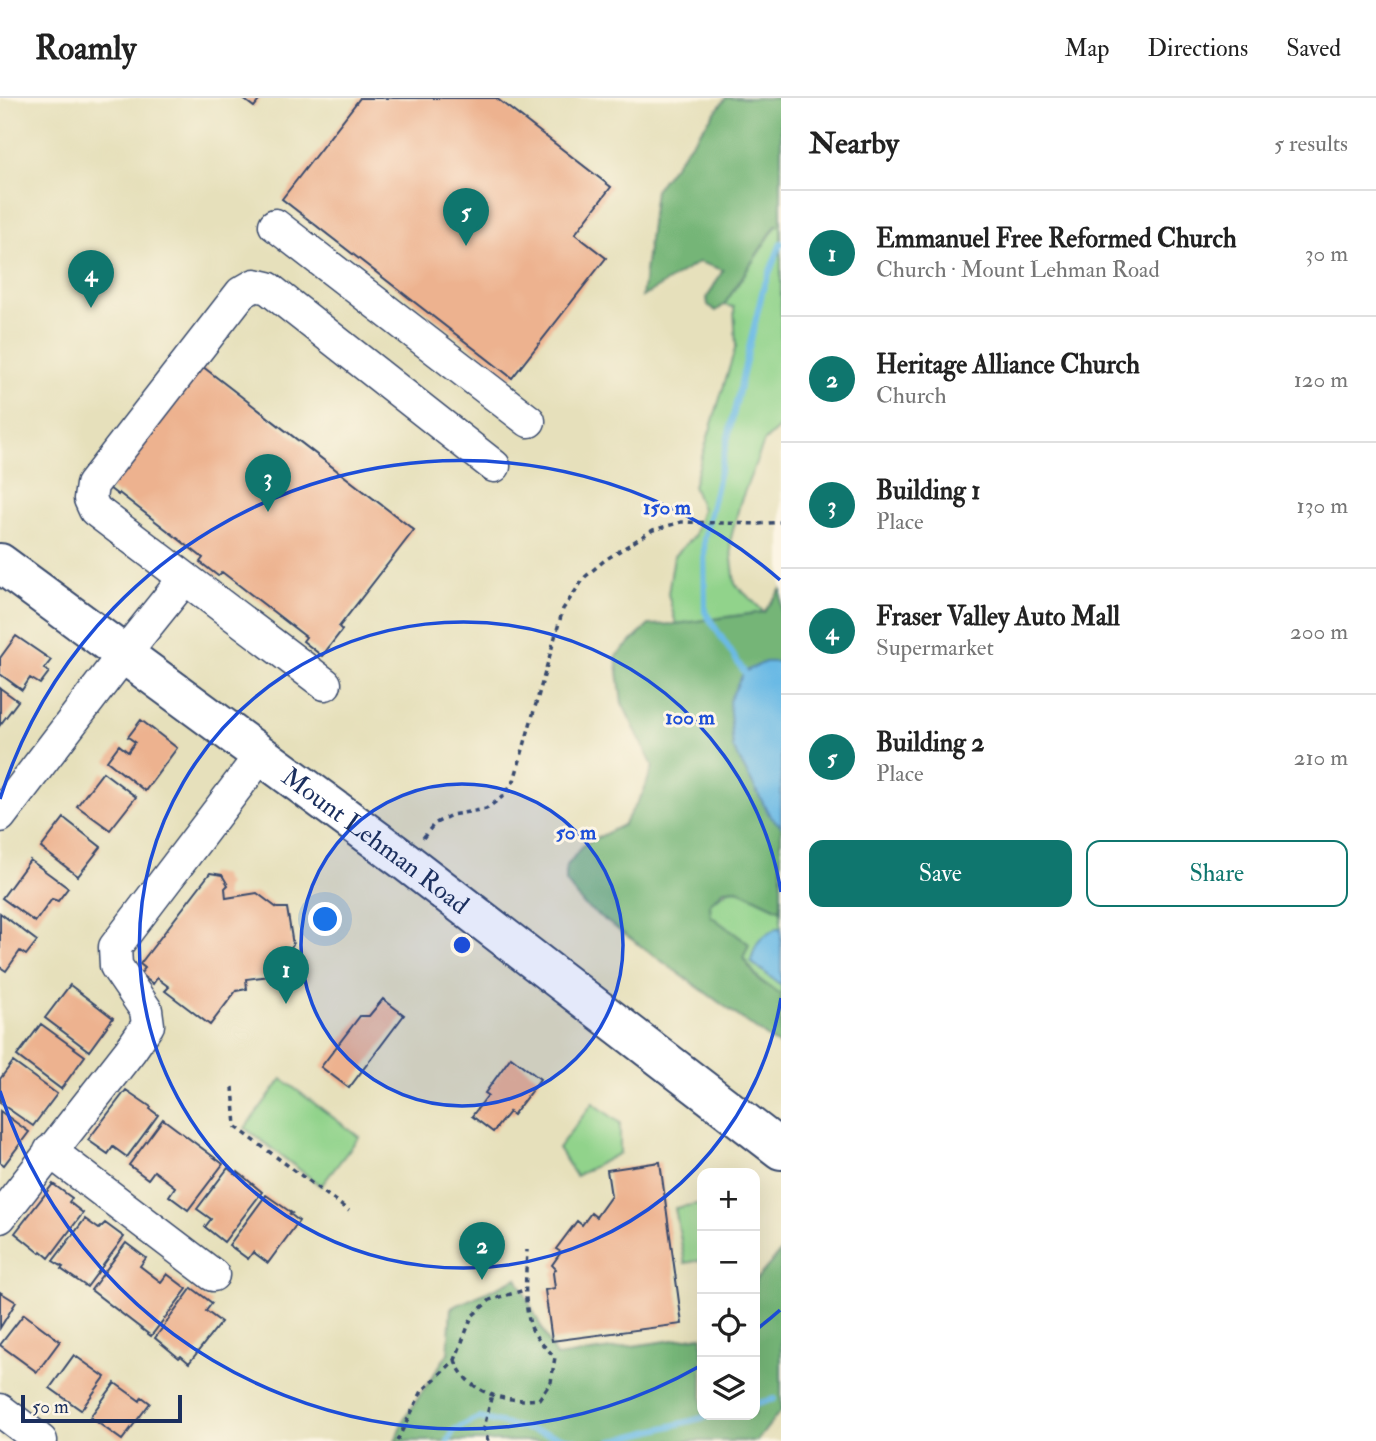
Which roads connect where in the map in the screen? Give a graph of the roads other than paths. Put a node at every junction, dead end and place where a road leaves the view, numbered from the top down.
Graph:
1 (275, 225) dead end
2 (529, 421) dead end
3 (494, 466) dead end
4 (0, 563) edge
5 (185, 578) junction
6 (124, 654) junction
7 (325, 684) dead end
8 (261, 755) junction
9 (0, 816) edge
10 (781, 1150) edge
11 (50, 1151) junction
12 (0, 1217) edge
13 (214, 1275) dead end
14 (0, 1410) edge
15 (41, 1441) edge

1 - 2 street
3 - 5 street
4 - 6 main road, Mount Lehman Road
5 - 6 street
5 - 7 street
6 - 8 main road, Mount Lehman Road
6 - 9 street
8 - 10 main road, Mount Lehman Road
8 - 11 street
11 - 12 street
11 - 13 street
14 - 15 street

